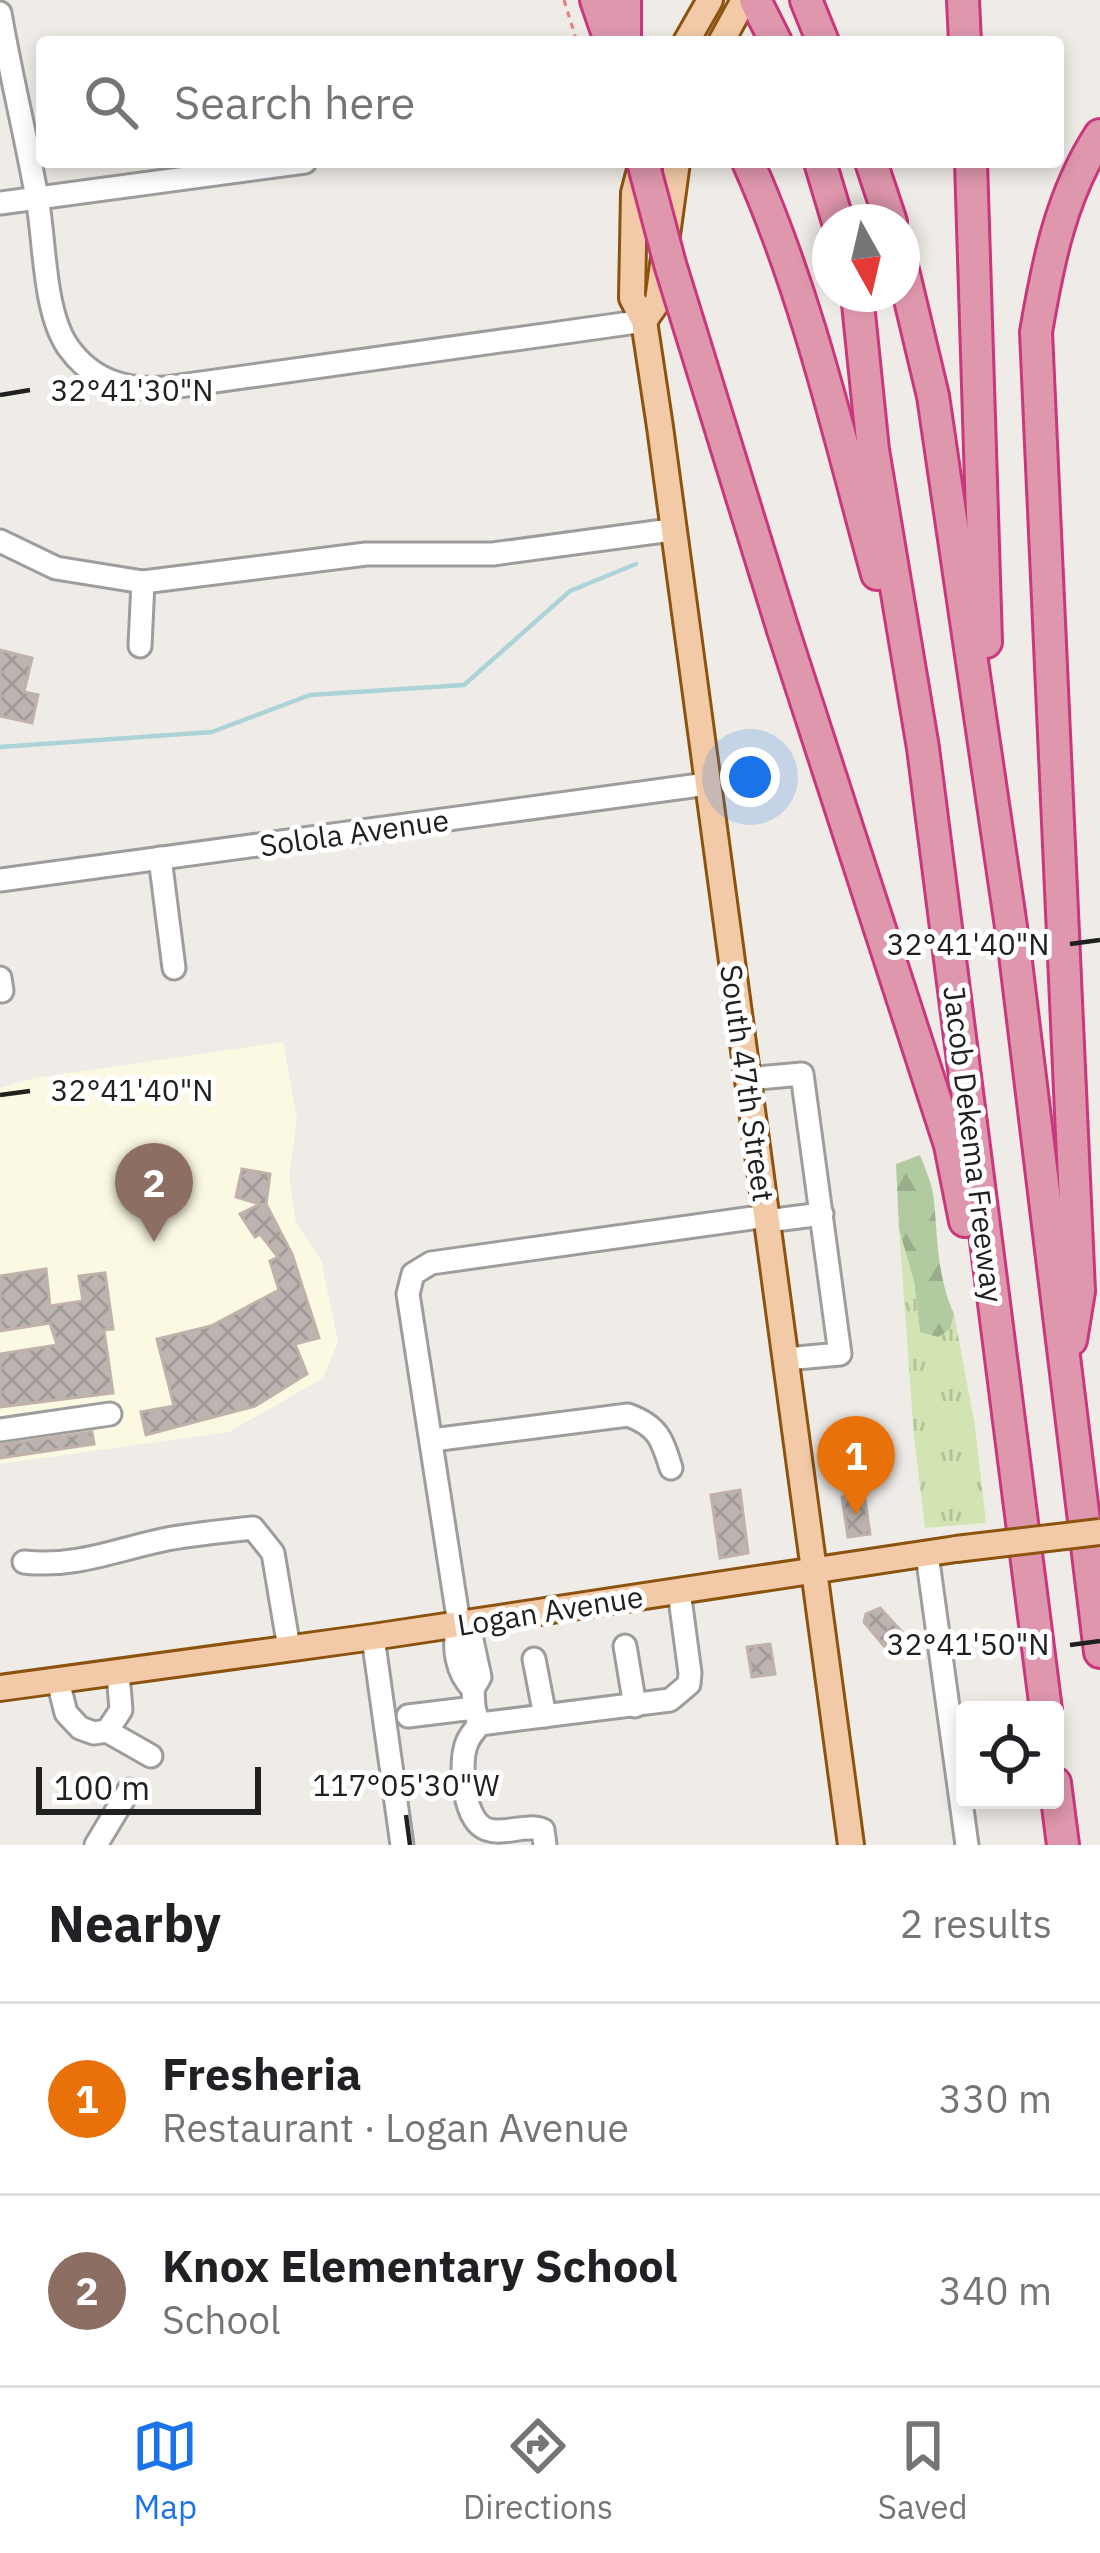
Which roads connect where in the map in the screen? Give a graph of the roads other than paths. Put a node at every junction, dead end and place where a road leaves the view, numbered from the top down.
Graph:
1 (596, 0) edge
2 (625, 0) edge
3 (710, 0) edge
4 (744, 0) edge
5 (755, 0) edge
6 (806, 0) edge
7 (963, 0) edge
8 (0, 13) edge
9 (614, 36) edge
10 (622, 36) edge
11 (689, 36) edge
12 (724, 36) edge
13 (773, 36) edge
14 (821, 36) edge
15 (965, 36) edge
16 (1100, 134) edge
17 (260, 168) edge
18 (640, 168) edge
19 (644, 168) edge
20 (676, 168) edge
21 (748, 168) edge
22 (822, 168) edge
23 (873, 168) edge
24 (970, 168) edge
25 (37, 198) junction
26 (0, 203) edge
27 (833, 204) edge
28 (885, 204) edge
29 (858, 312) edge
30 (913, 312) edge
31 (644, 321) junction
32 (671, 530) junction
33 (0, 541) edge
34 (143, 582) junction
35 (140, 646) dead end
36 (923, 748) junction
37 (707, 784) junction
38 (160, 859) junction
39 (0, 880) edge
40 (1015, 954) junction
41 (175, 968) dead end
42 (747, 1079) junction
43 (822, 1214) junction
44 (766, 1218) junction
45 (786, 1360) junction
46 (1066, 1376) junction
47 (110, 1414) dead end
48 (0, 1430) edge
49 (432, 1440) junction
50 (671, 1468) dead end
51 (1020, 1509) junction
52 (1100, 1532) edge
53 (927, 1554) junction
54 (24, 1562) dead end
55 (814, 1570) junction
56 (679, 1591) junction
57 (459, 1624) junction
58 (373, 1637) junction
59 (625, 1646) dead end
60 (289, 1648) junction
61 (1100, 1652) edge
62 (534, 1659) dead end
63 (118, 1673) junction
64 (58, 1681) junction
65 (0, 1688) edge
66 (1045, 1701) edge
67 (635, 1706) junction
68 (476, 1707) junction
69 (408, 1716) dead end
70 (545, 1717) junction
71 (107, 1731) junction
72 (151, 1756) dead end
73 (129, 1790) dead end
74 (1058, 1809) edge
75 (96, 1845) edge
76 (402, 1845) edge
77 (545, 1845) edge
78 (851, 1845) edge
79 (967, 1845) edge
80 (1063, 1845) edge

1 - 9 highway
2 - 10 highway
3 - 11 main road
4 - 12 main road
5 - 13 highway
6 - 14 highway
7 - 15 highway
8 - 25 street
16 - 46 highway
17 - 25 street
18 - 31 main road, South 47th Street
19 - 51 highway, bridge
20 - 31 main road, South 47th Street
21 - 36 highway
22 - 27 highway
23 - 28 highway
24 - 40 highway
25 - 26 street
25 - 31 street
29 - 36 highway, Jacob Dekema Freeway
30 - 40 highway, Jacob Dekema Freeway
31 - 32 main road, South 47th Street
32 - 34 street
32 - 37 main road, South 47th Street
33 - 34 street
34 - 35 street
36 - 51 highway, Jacob Dekema Freeway
37 - 38 street, Solola Avenue
37 - 42 main road, South 47th Street
38 - 39 street, Solola Avenue
38 - 41 street
40 - 46 highway, Jacob Dekema Freeway
42 - 43 street
42 - 44 main road, South 47th Street
43 - 44 street
43 - 45 street
44 - 45 main road, South 47th Street
44 - 49 street
45 - 55 main road, South 47th Street
46 - 61 highway, Jacob Dekema Freeway
47 - 48 street
49 - 50 street
49 - 57 street
51 - 66 highway, Jacob Dekema Freeway
52 - 53 main road, Logan Avenue, bridge
53 - 55 main road, Logan Avenue
53 - 79 street
54 - 60 street
55 - 56 main road, Logan Avenue
55 - 78 main road, South 47th Street
56 - 57 main road, Logan Avenue
56 - 67 street
57 - 58 main road, Logan Avenue
57 - 68 street
58 - 60 main road, Logan Avenue
58 - 76 street
59 - 67 street
60 - 63 main road, Logan Avenue
62 - 70 street
63 - 64 main road, Logan Avenue
63 - 71 street
64 - 65 main road, Logan Avenue
64 - 71 street
67 - 70 street
68 - 69 street
68 - 70 street
68 - 77 street
71 - 72 street
73 - 75 street
74 - 80 highway

